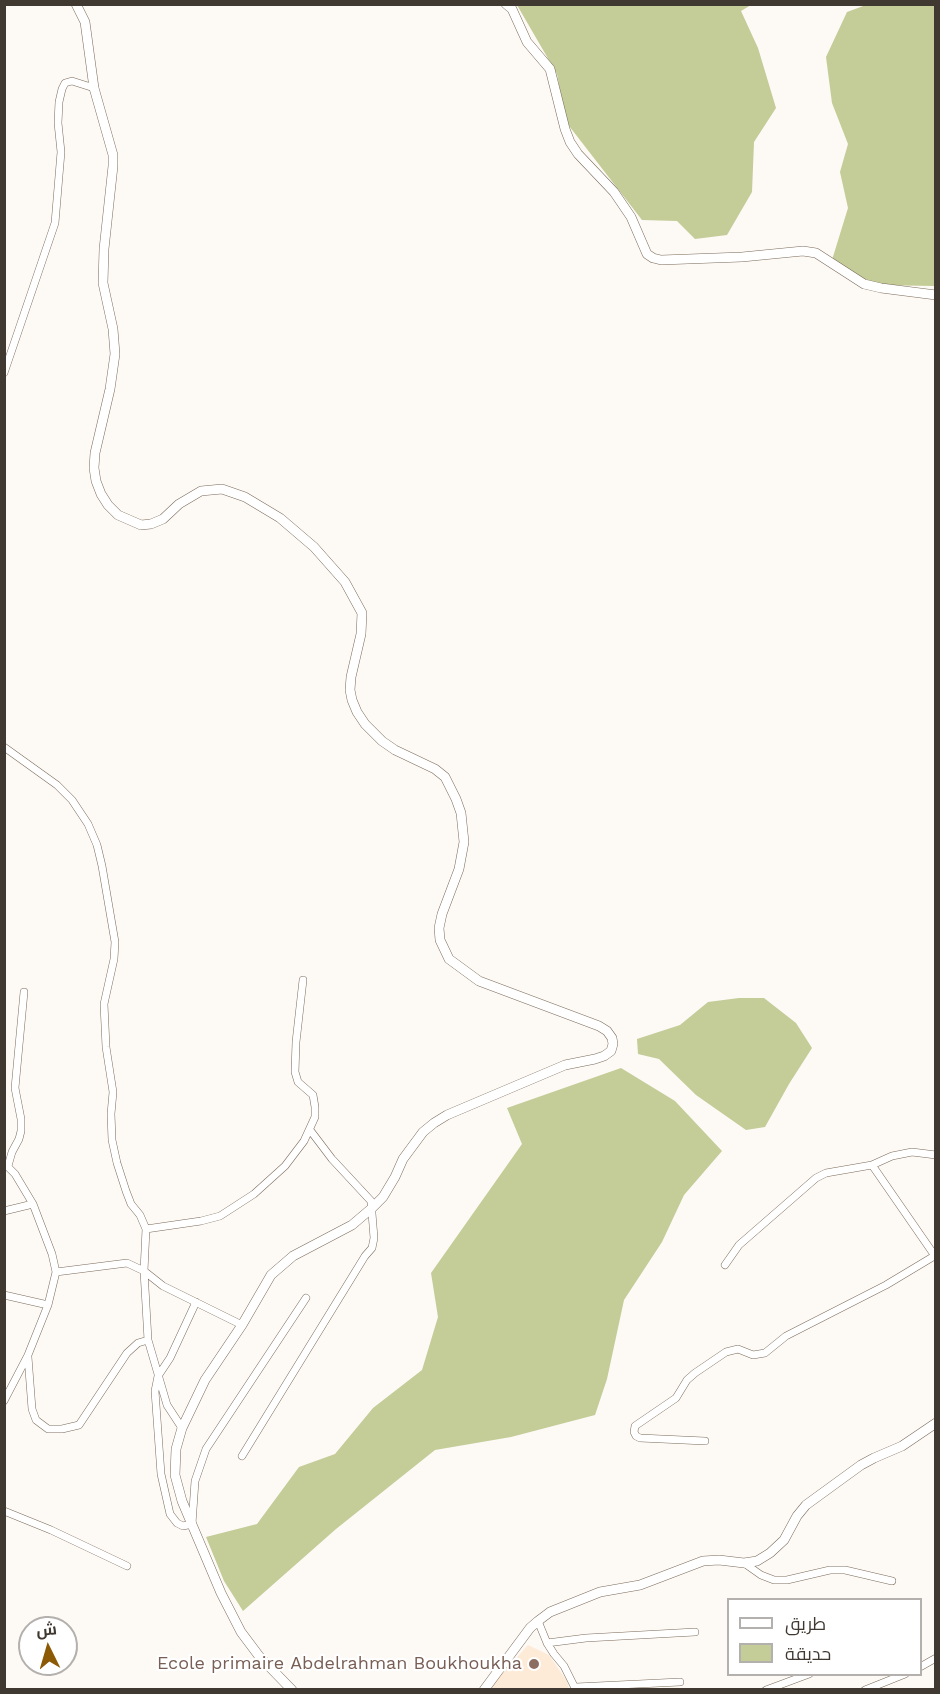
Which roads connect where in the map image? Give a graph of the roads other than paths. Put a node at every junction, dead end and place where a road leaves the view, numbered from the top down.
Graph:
1 (76, 4) edge
2 (506, 4) edge
3 (94, 88) junction
4 (936, 295) edge
5 (4, 373) edge
6 (4, 747) edge
7 (303, 980) dead end
8 (24, 992) dead end
9 (310, 1130) junction
10 (936, 1155) edge
11 (872, 1164) junction
12 (6, 1165) edge
13 (33, 1204) junction
14 (372, 1208) junction
15 (4, 1211) edge
16 (147, 1228) junction
17 (935, 1255) edge
18 (725, 1265) dead end
19 (144, 1270) junction
20 (56, 1272) junction
21 (4, 1296) edge
22 (306, 1298) dead end
23 (196, 1302) junction
24 (48, 1305) junction
25 (242, 1325) junction
26 (148, 1340) junction
27 (28, 1355) junction
28 (158, 1376) junction
29 (4, 1401) edge
30 (936, 1423) edge
31 (182, 1428) junction
32 (705, 1441) dead end
33 (242, 1456) dead end
34 (4, 1511) edge
35 (192, 1524) junction
36 (744, 1563) junction
37 (127, 1566) dead end
38 (892, 1581) dead end
39 (538, 1621) junction
40 (694, 1632) dead end
41 (547, 1643) junction
42 (936, 1658) edge
43 (922, 1666) edge
44 (803, 1676) edge
45 (900, 1676) edge
46 (680, 1682) dead end
47 (576, 1688) edge
48 (609, 1688) edge
49 (292, 1689) edge
50 (484, 1689) edge
51 (766, 1689) edge
52 (865, 1689) edge

1 - 3 main road
2 - 4 main road
3 - 5 street
3 - 14 main road
6 - 16 street
7 - 9 street
8 - 12 street
9 - 14 street
9 - 16 street
10 - 11 street
11 - 17 street
11 - 18 street
12 - 13 street
13 - 15 street
13 - 20 street
14 - 25 main road
14 - 33 street
16 - 19 street
17 - 32 street
19 - 20 street
19 - 23 street
19 - 26 street
20 - 24 street
21 - 24 street
22 - 35 street
23 - 25 street
23 - 28 street
24 - 27 street
25 - 31 main road
26 - 27 street
26 - 28 street
27 - 29 street
28 - 31 street
28 - 35 street
30 - 36 main road
31 - 35 main road
34 - 37 street
35 - 49 main road
36 - 38 street
36 - 39 main road
39 - 41 street
39 - 50 main road
40 - 41 street
41 - 47 street
42 - 43 street
44 - 51 street
45 - 52 street
46 - 48 street
47 - 48 street

